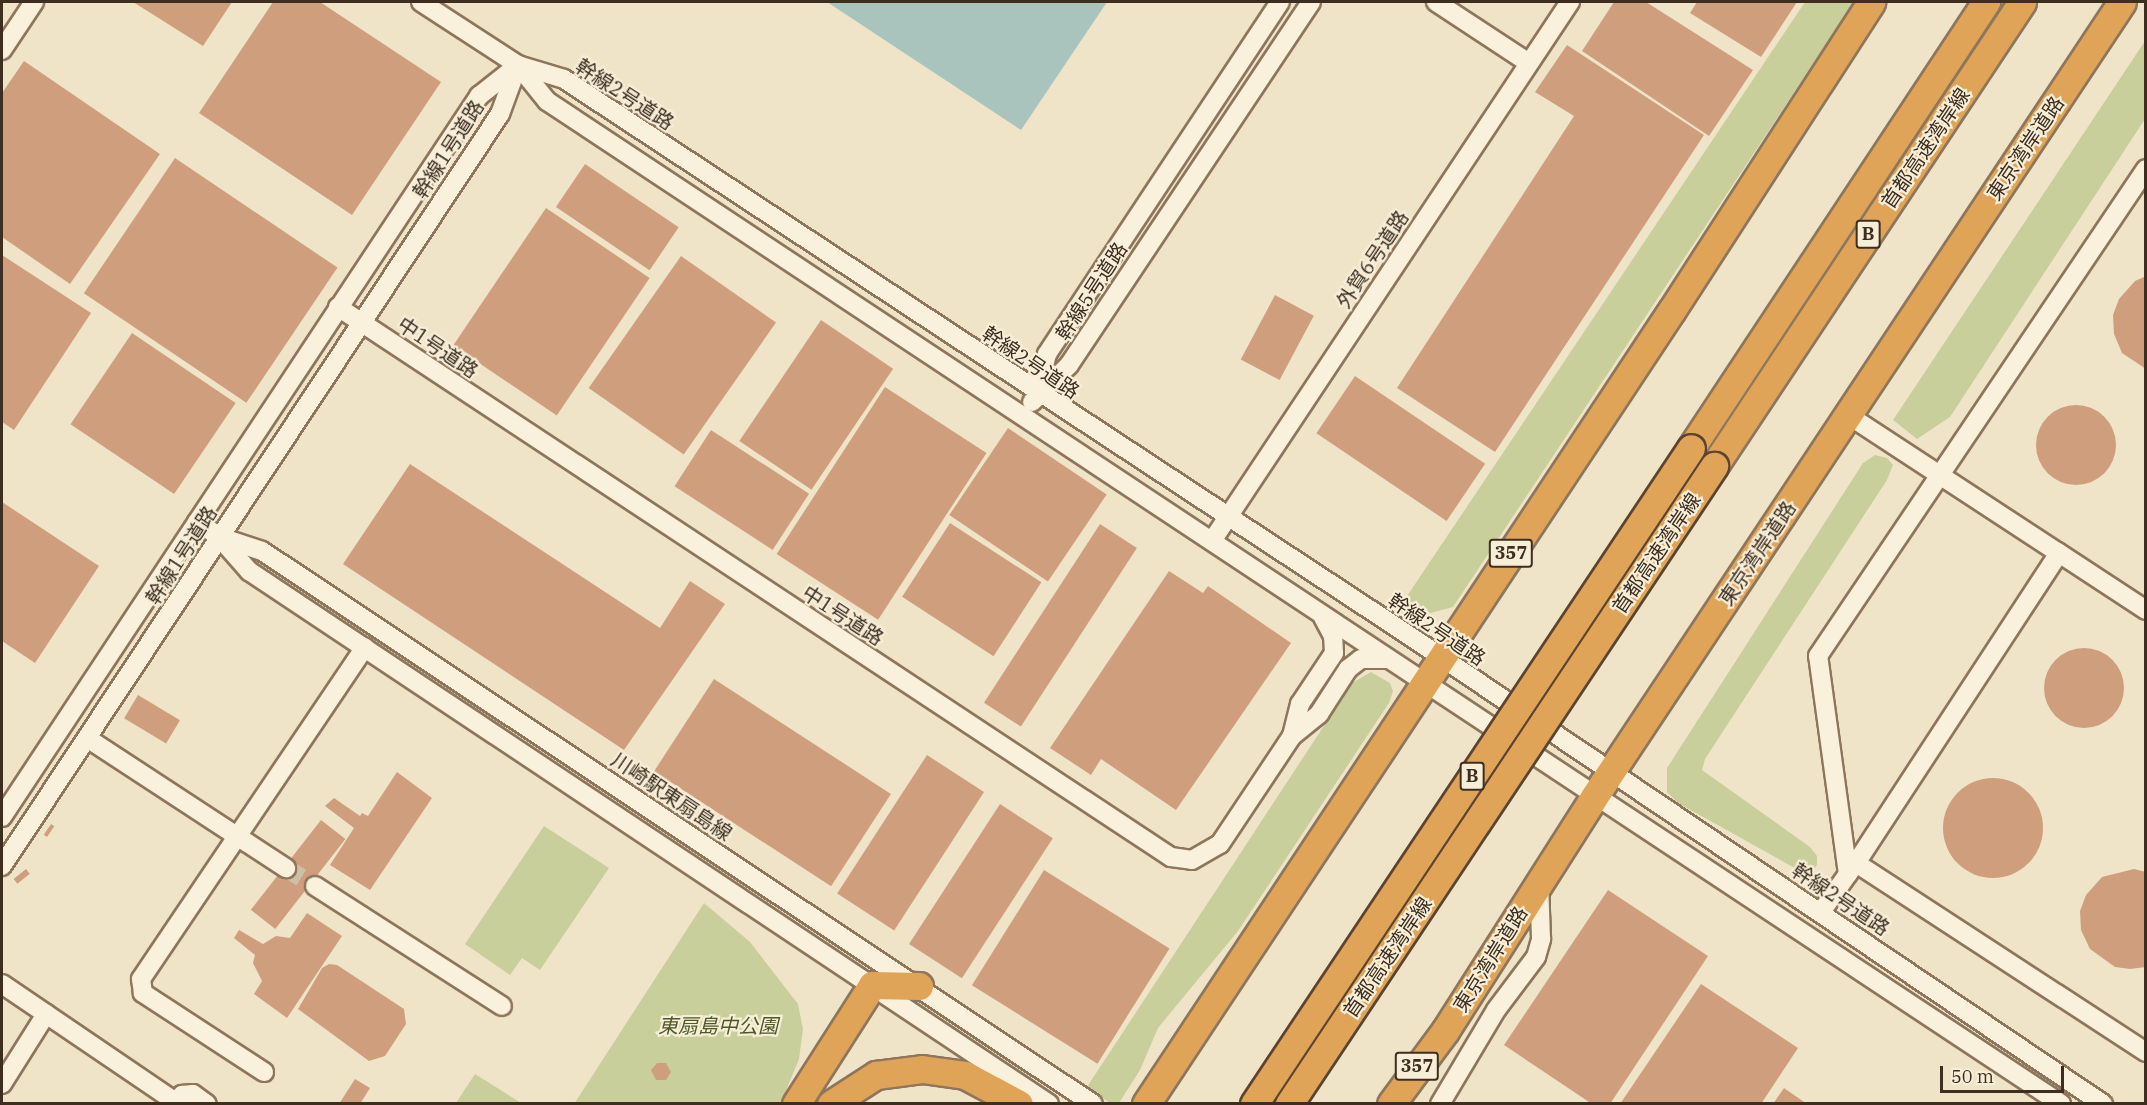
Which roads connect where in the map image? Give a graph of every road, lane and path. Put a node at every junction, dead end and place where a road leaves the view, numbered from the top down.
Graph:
1 (34, 2) edge
2 (421, 2) edge
3 (1280, 2) edge
4 (1311, 2) edge
5 (1436, 2) edge
6 (1570, 2) edge
7 (1871, 2) edge
8 (1986, 2) edge
9 (2022, 2) edge
10 (2122, 2) edge
11 (2, 50) edge
12 (1529, 63) junction
13 (518, 65) junction
14 (2145, 169) edge
15 (338, 307) junction
16 (361, 323) junction
17 (1037, 393) junction
18 (1848, 415) junction
19 (1023, 416) junction
20 (1941, 476) junction
21 (1227, 518) junction
22 (197, 522) junction
23 (220, 537) junction
24 (1212, 541) junction
25 (2059, 553) junction
26 (2145, 610) edge
27 (1322, 616) junction
28 (364, 647) junction
29 (1440, 659) junction
30 (1388, 660) junction
31 (1424, 684) junction
32 (1292, 736) junction
33 (87, 738) junction
34 (1612, 771) junction
35 (1594, 797) junction
36 (2, 817) edge
37 (238, 838) junction
38 (2, 866) edge
39 (286, 868) tunnel mouth
40 (1852, 868) junction
41 (1539, 881) junction
42 (315, 886) tunnel mouth
43 (1821, 912) junction
44 (2, 984) edge
45 (872, 985) junction
46 (919, 986) junction
47 (502, 1006) dead end
48 (46, 1014) junction
49 (1444, 1031) junction
50 (2145, 1052) edge
51 (264, 1072) dead end
52 (2, 1084) edge
53 (177, 1103) edge
54 (1146, 1103) edge
55 (207, 1104) edge
56 (796, 1104) edge
57 (831, 1104) edge
58 (1019, 1104) edge
59 (1049, 1104) edge
60 (1093, 1104) edge
61 (1254, 1104) edge
62 (1290, 1104) edge
63 (1391, 1104) edge
64 (1409, 1104) edge
65 (1440, 1104) edge
66 (2061, 1104) edge
67 (2103, 1104) edge

1 - 11 street
2 - 13 street
3 - 17 street, 幹線5号道路
4 - 17 street, 幹線5号道路
5 - 12 street
6 - 12 street, 外貿6号道路
7 - 29 highway, 357
8 - 61 highway, 首都高速湾岸線 / B, bridge
9 - 62 highway, 首都高速湾岸線 / B, bridge
10 - 18 highway, 東京湾岸道路 / 357
12 - 21 street, 外貿6号道路
13 - 15 street, 幹線1号道路
13 - 16 street, 幹線1号道路
13 - 17 street, 幹線2号道路
13 - 19 street
14 - 20 street
15 - 16 street, 中1号道路
15 - 22 street, 幹線1号道路
16 - 23 street, 幹線1号道路
16 - 32 street, 中1号道路
17 - 19 street
17 - 21 street, 幹線2号道路
18 - 20 street
18 - 34 highway, 東京湾岸道路 / 357
19 - 24 street
20 - 25 street
20 - 40 street
21 - 24 street, 外貿6号道路
21 - 29 street, 幹線2号道路
22 - 23 street, 川崎駅東扇島線
22 - 36 street, 幹線1号道路
23 - 28 street, 川崎駅東扇島線
23 - 33 street, 幹線1号道路
23 - 46 street, 川崎駅東扇島線
24 - 27 street
25 - 26 street
25 - 40 street
27 - 30 street
27 - 32 street, 中1号道路
28 - 37 street
28 - 45 street, 川崎駅東扇島線
29 - 31 highway, 357
29 - 34 street, 幹線2号道路
30 - 31 street
30 - 32 street, 中1号道路
31 - 35 street
31 - 54 highway, 357
33 - 37 street
33 - 38 street, 幹線1号道路
34 - 35 highway, 東京湾岸道路 / 357
34 - 43 street, 幹線2号道路
35 - 41 highway, 東京湾岸道路 / 357
35 - 66 street
37 - 39 street
37 - 51 street
40 - 43 street
40 - 50 street
41 - 49 highway, 東京湾岸道路 / 357
41 - 65 street
42 - 47 street
43 - 67 street, 幹線2号道路
44 - 48 street
45 - 46 highway
45 - 56 highway
45 - 59 street, 川崎駅東扇島線
46 - 60 street, 川崎駅東扇島線
48 - 52 street
48 - 53 street
49 - 63 highway, 東京湾岸道路 / 357
49 - 64 highway, 357
53 - 55 street
57 - 58 highway

